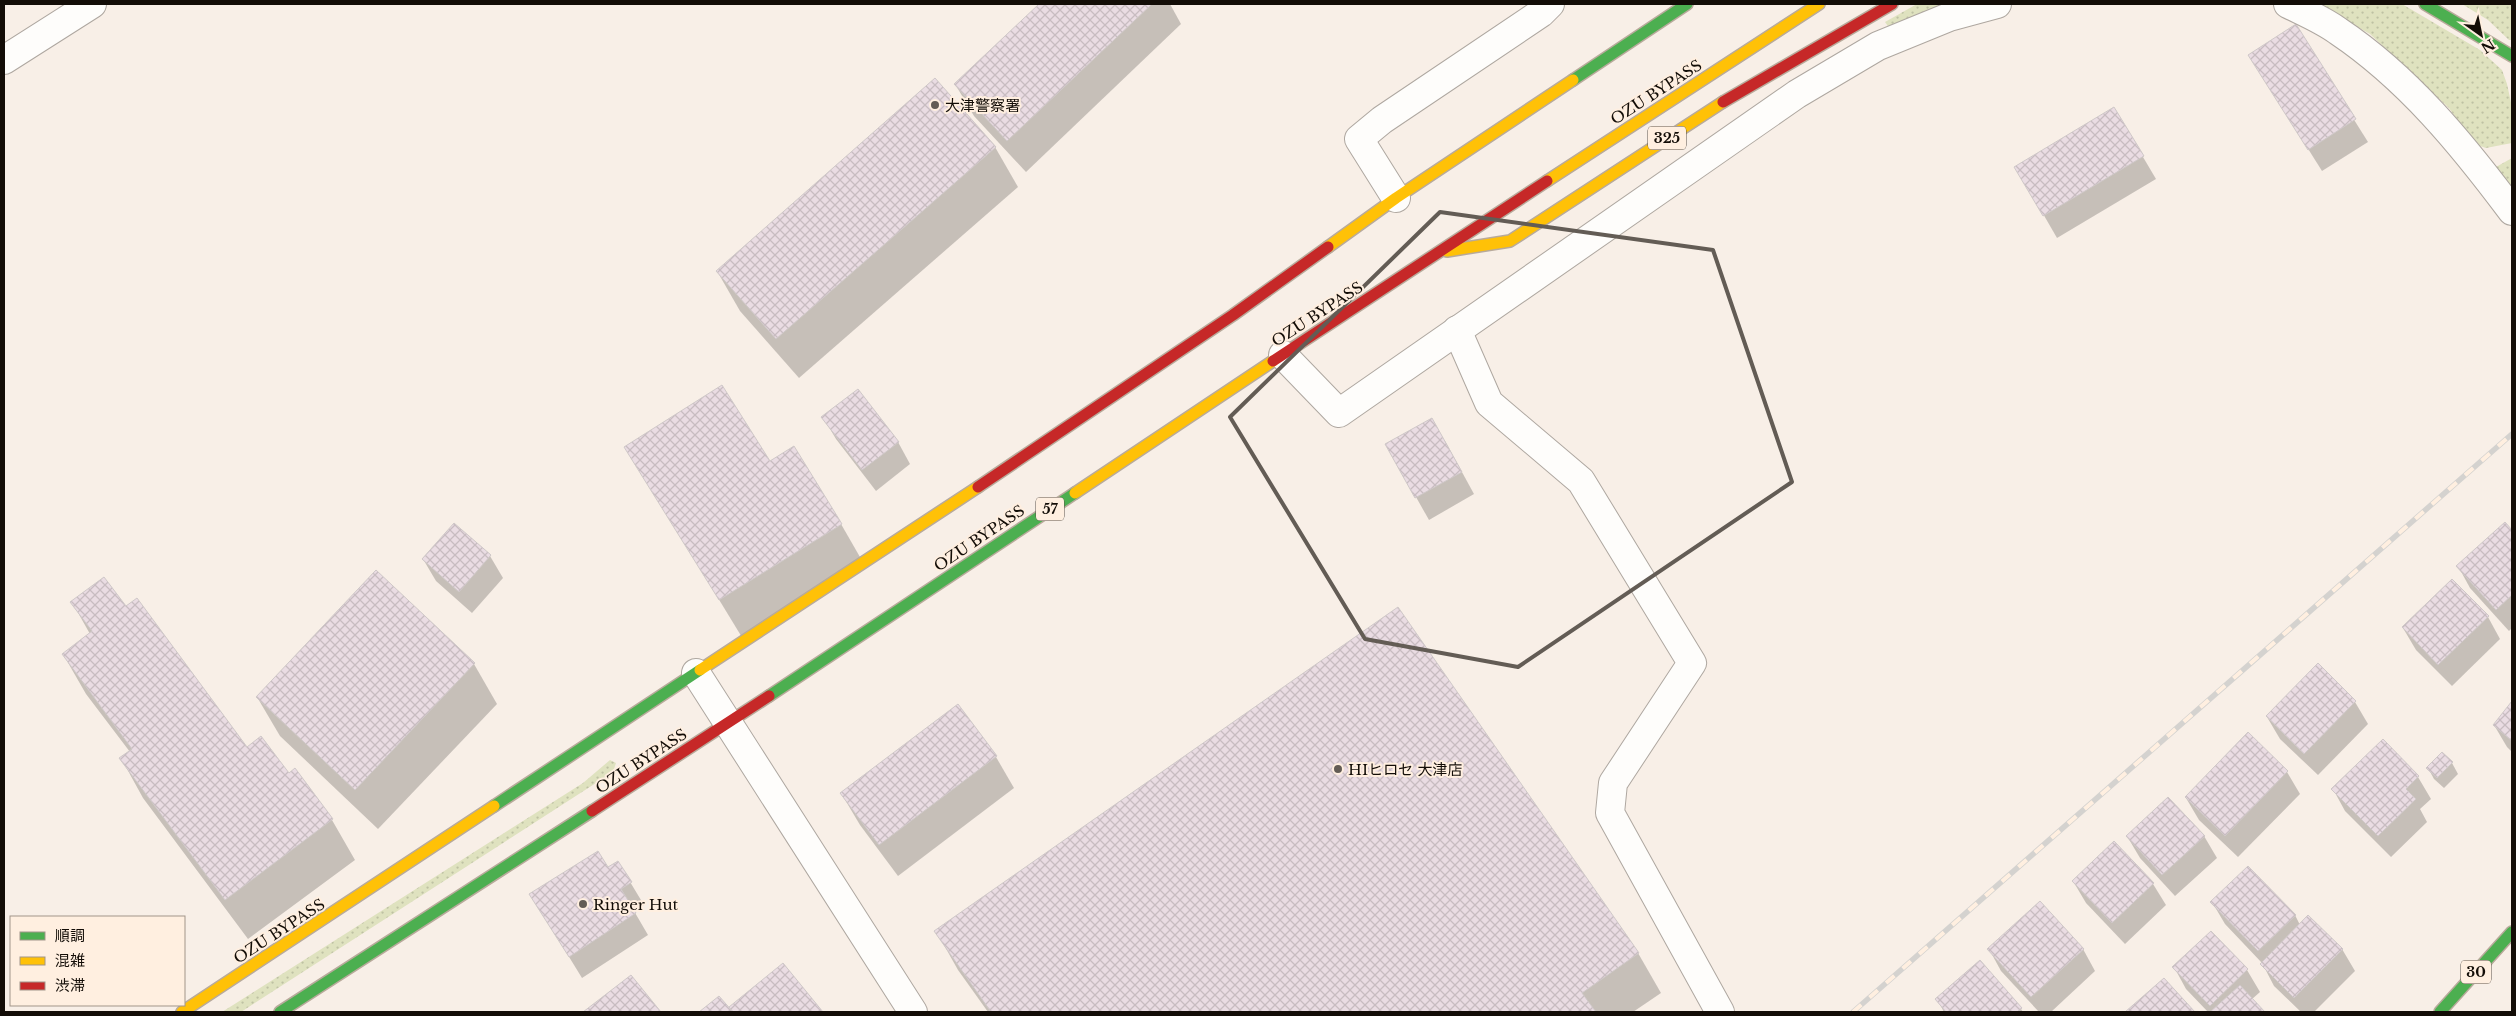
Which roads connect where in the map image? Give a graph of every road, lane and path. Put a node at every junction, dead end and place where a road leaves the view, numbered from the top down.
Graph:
1 (92, 4) edge
2 (1550, 4) edge
3 (1686, 4) edge
4 (1819, 4) edge
5 (1892, 4) edge
6 (1997, 4) edge
7 (2288, 4) edge
8 (2425, 4) edge
9 (2512, 56) edge
10 (4, 60) edge
11 (1396, 198) junction
12 (2512, 211) edge
13 (1438, 252) junction
14 (1457, 330) junction
15 (1283, 354) junction
16 (696, 673) junction
17 (728, 723) junction
18 (2512, 932) edge
19 (182, 1012) edge
20 (280, 1012) edge
21 (913, 1012) edge
22 (1720, 1012) edge
23 (2440, 1012) edge

1 - 10 street
2 - 11 street
3 - 11 main road, OZU BYPASS
4 - 13 main road, OZU BYPASS / 57
5 - 13 main road, 325
6 - 14 street
7 - 12 street
8 - 9 main road
11 - 16 main road, OZU BYPASS
13 - 15 main road, OZU BYPASS / 57
14 - 15 street
14 - 22 street
15 - 17 main road, OZU BYPASS / 57
16 - 17 street
16 - 19 main road, OZU BYPASS
17 - 20 main road, OZU BYPASS / 57
17 - 21 street
18 - 23 main road, 30

